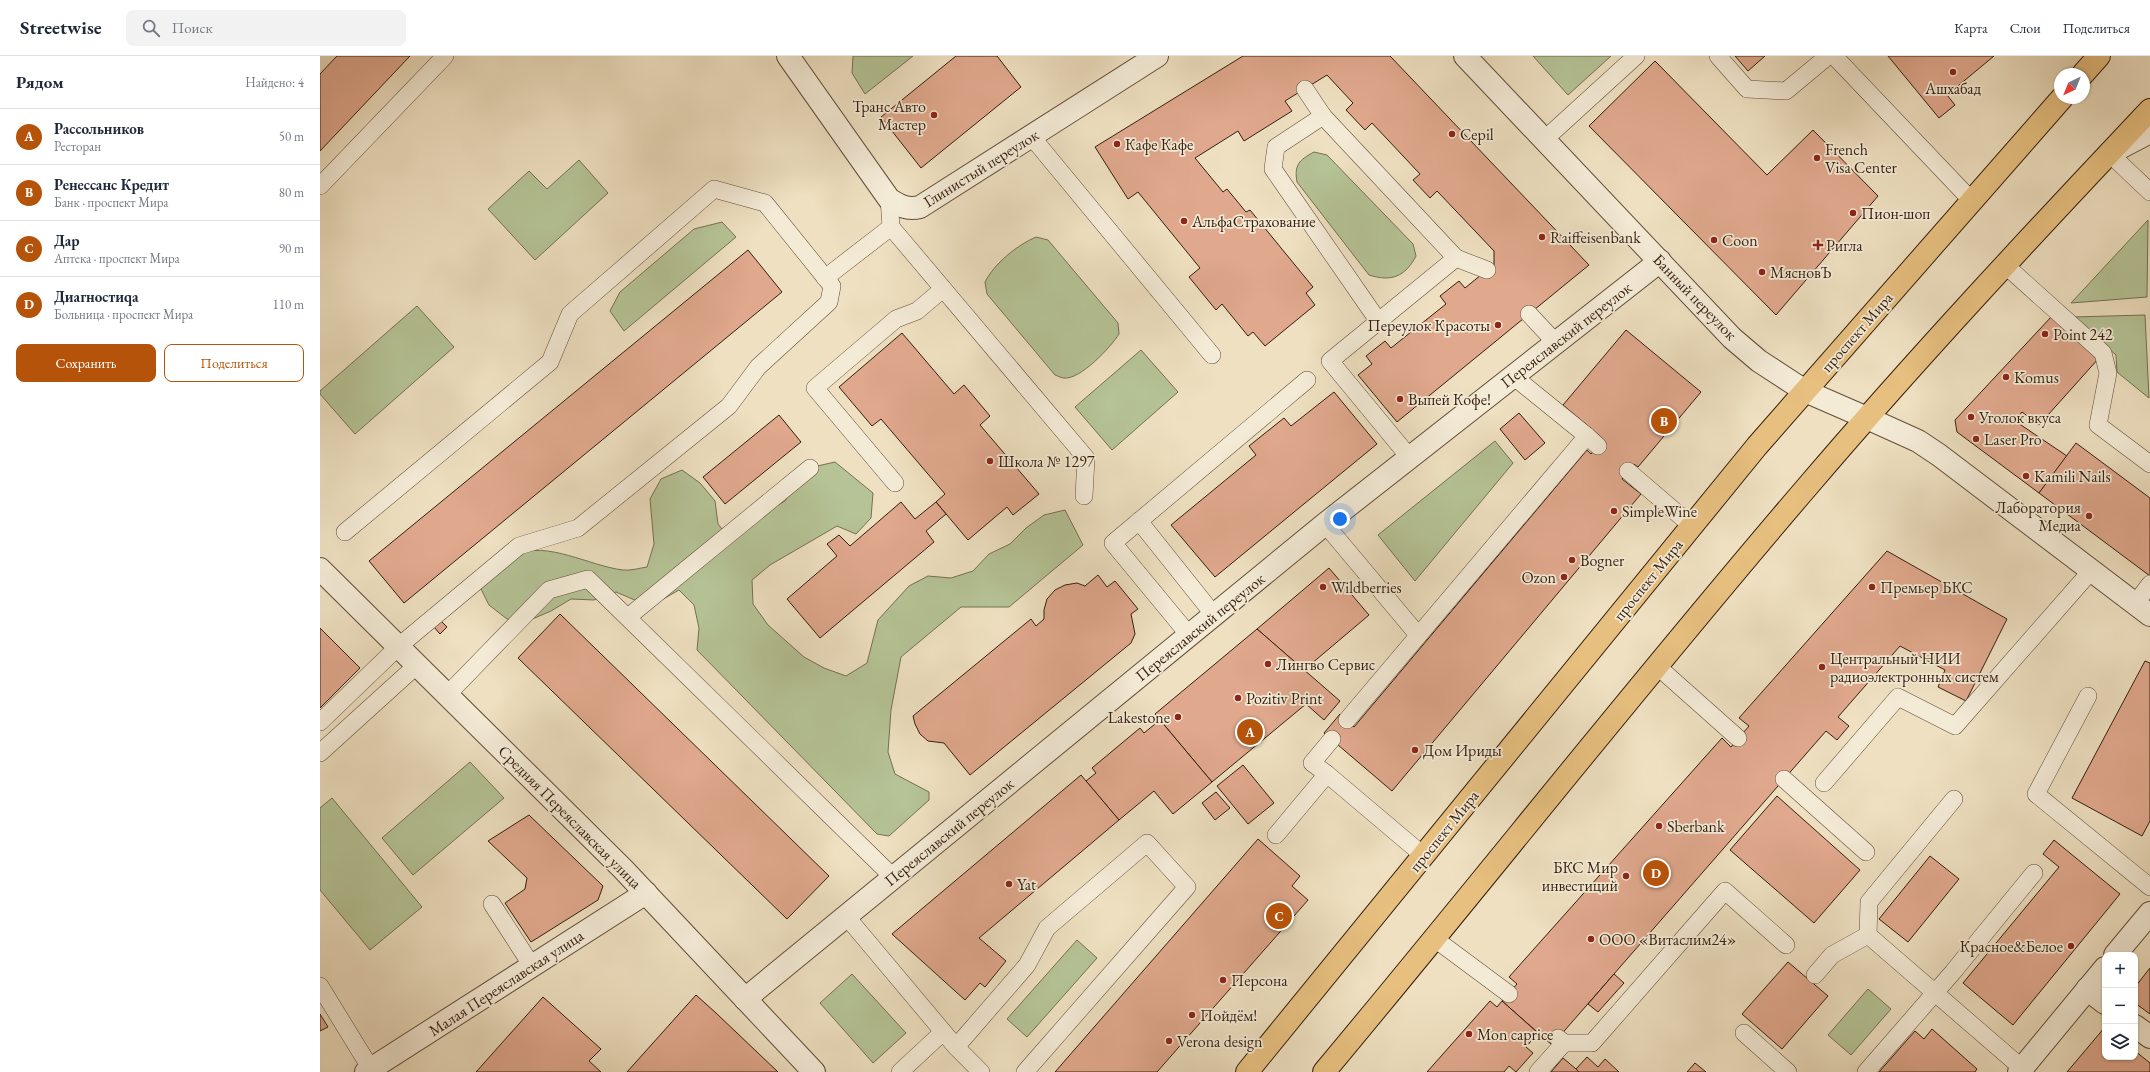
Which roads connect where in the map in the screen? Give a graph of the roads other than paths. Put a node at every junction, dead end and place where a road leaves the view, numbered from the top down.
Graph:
1 (445, 56) edge
2 (788, 56) edge
3 (1157, 56) edge
4 (1465, 56) edge
5 (1636, 56) edge
6 (1718, 56) edge
7 (1828, 56) edge
8 (1834, 56) edge
9 (2098, 56) edge
10 (2088, 68) edge
11 (1305, 88) dead end
12 (2057, 104) edge
13 (2150, 110) edge
14 (1323, 116) junction
15 (2150, 132) edge
16 (1031, 136) junction
17 (1545, 140) junction
18 (2109, 153) junction
19 (320, 186) edge
20 (2150, 192) edge
21 (889, 199) junction
22 (1972, 201) junction
23 (892, 227) junction
24 (1456, 258) junction
25 (1660, 261) junction
26 (2005, 265) junction
27 (1487, 270) dead end
28 (825, 278) junction
29 (943, 290) junction
30 (1529, 314) dead end
31 (1379, 322) junction
32 (1556, 343) junction
33 (1212, 355) dead end
34 (1513, 376) junction
35 (1307, 380) dead end
36 (1805, 391) junction
37 (1867, 418) junction
38 (1410, 458) junction
39 (2150, 464) edge
40 (810, 468) dead end
41 (1628, 471) dead end
42 (895, 483) dead end
43 (1084, 496) dead end
44 (1139, 521) junction
45 (1325, 524) junction
46 (1692, 526) junction
47 (345, 532) dead end
48 (320, 568) edge
49 (2091, 571) junction
50 (2150, 584) edge
51 (2143, 610) edge
52 (1214, 615) junction
53 (628, 617) junction
54 (1189, 635) junction
55 (1418, 635) junction
56 (398, 646) junction
57 (417, 665) junction
58 (1657, 666) junction
59 (447, 695) junction
60 (2088, 696) dead end
61 (1347, 720) dead end
62 (320, 722) edge
63 (1738, 738) dead end
64 (1332, 739) dead end
65 (320, 753) edge
66 (1327, 774) junction
67 (1784, 779) dead end
68 (1824, 783) dead end
69 (1954, 799) dead end
70 (1276, 835) dead end
71 (1866, 852) dead end
72 (1424, 856) junction
73 (2034, 873) dead end
74 (893, 877) junction
75 (2150, 888) edge
76 (646, 893) junction
77 (492, 904) dead end
78 (2150, 913) edge
79 (846, 916) junction
80 (1868, 935) junction
81 (1435, 939) junction
82 (1786, 945) dead end
83 (2118, 952) edge
84 (532, 966) junction
85 (2102, 972) edge
86 (1814, 975) dead end
87 (320, 986) edge
88 (2087, 989) junction
89 (1935, 992) junction
90 (1509, 994) dead end
91 (745, 999) junction
92 (2102, 1001) edge
93 (2138, 1028) edge
94 (943, 1032) junction
95 (1744, 1033) dead end
96 (2150, 1037) edge
97 (956, 1047) junction
98 (368, 1070) edge
99 (2020, 1070) edge
100 (814, 1072) edge
101 (900, 1072) edge
102 (981, 1072) edge
103 (1025, 1072) edge
104 (1247, 1072) edge
105 (1324, 1072) edge
106 (1538, 1072) edge
107 (1788, 1072) edge
108 (1866, 1072) edge

1 - 19 lane
2 - 21 street, Глинистый переулок
3 - 16 street, Глинистый переулок
4 - 17 street, Банный переулок
5 - 17 lane
6 - 7 lane
8 - 22 lane
9 - 10 main road
11 - 14 lane
12 - 22 main road, проспект Мира
13 - 18 main road
14 - 24 lane
14 - 31 lane
15 - 18 street
16 - 21 street, Глинистый переулок
16 - 33 lane
17 - 25 street, Банный переулок
18 - 20 lane
18 - 26 main road
21 - 23 lane
22 - 36 main road, проспект Мира
23 - 28 lane
23 - 29 lane
24 - 27 lane
24 - 31 lane
25 - 32 street, Переяславский переулок
25 - 36 street, Банный переулок
26 - 37 main road
26 - 39 lane
28 - 47 lane
28 - 56 lane
29 - 42 lane
29 - 43 lane
30 - 32 lane
31 - 38 lane
32 - 34 street, Переяславский переулок
34 - 38 street, Переяславский переулок
34 - 55 lane
35 - 44 lane
36 - 37 street, Банный переулок
36 - 46 main road, проспект Мира
37 - 49 street, Банный переулок
37 - 58 main road
38 - 45 street, Переяславский переулок
40 - 53 lane
41 - 46 lane
44 - 52 lane
44 - 54 lane
45 - 52 street, Переяславский переулок
45 - 55 lane
46 - 72 main road, проспект Мира
48 - 56 street, Средняя Переяславская улица
49 - 51 street, Банный переулок
49 - 68 lane
50 - 51 lane
52 - 54 street, Переяславский переулок
53 - 59 lane
53 - 74 lane
54 - 74 street, Переяславский переулок
55 - 61 lane
56 - 57 street, Средняя Переяславская улица
56 - 62 lane
57 - 59 street, Средняя Переяславская улица
57 - 65 lane
58 - 63 lane
58 - 81 main road
59 - 76 street, Средняя Переяславская улица
60 - 75 lane
64 - 66 lane
66 - 70 lane
66 - 72 lane
67 - 71 lane
69 - 80 lane
72 - 104 main road, проспект Мира
73 - 89 lane
74 - 79 street, Переяславский переулок
76 - 84 street, Малая Переяславская улица
76 - 91 street, Средняя Переяславская улица
77 - 84 lane
78 - 83 street
79 - 91 street, Переяславский переулок
79 - 94 lane
80 - 86 lane
80 - 89 lane
81 - 90 lane
81 - 105 main road
82 - 106 lane
84 - 98 street, Малая Переяславская улица
85 - 88 street
87 - 98 lane
88 - 92 street
88 - 99 street
89 - 99 lane
89 - 108 lane
91 - 100 street, Средняя Переяславская улица
93 - 96 street
94 - 97 lane
94 - 101 lane
95 - 107 lane
97 - 102 lane
97 - 103 lane

